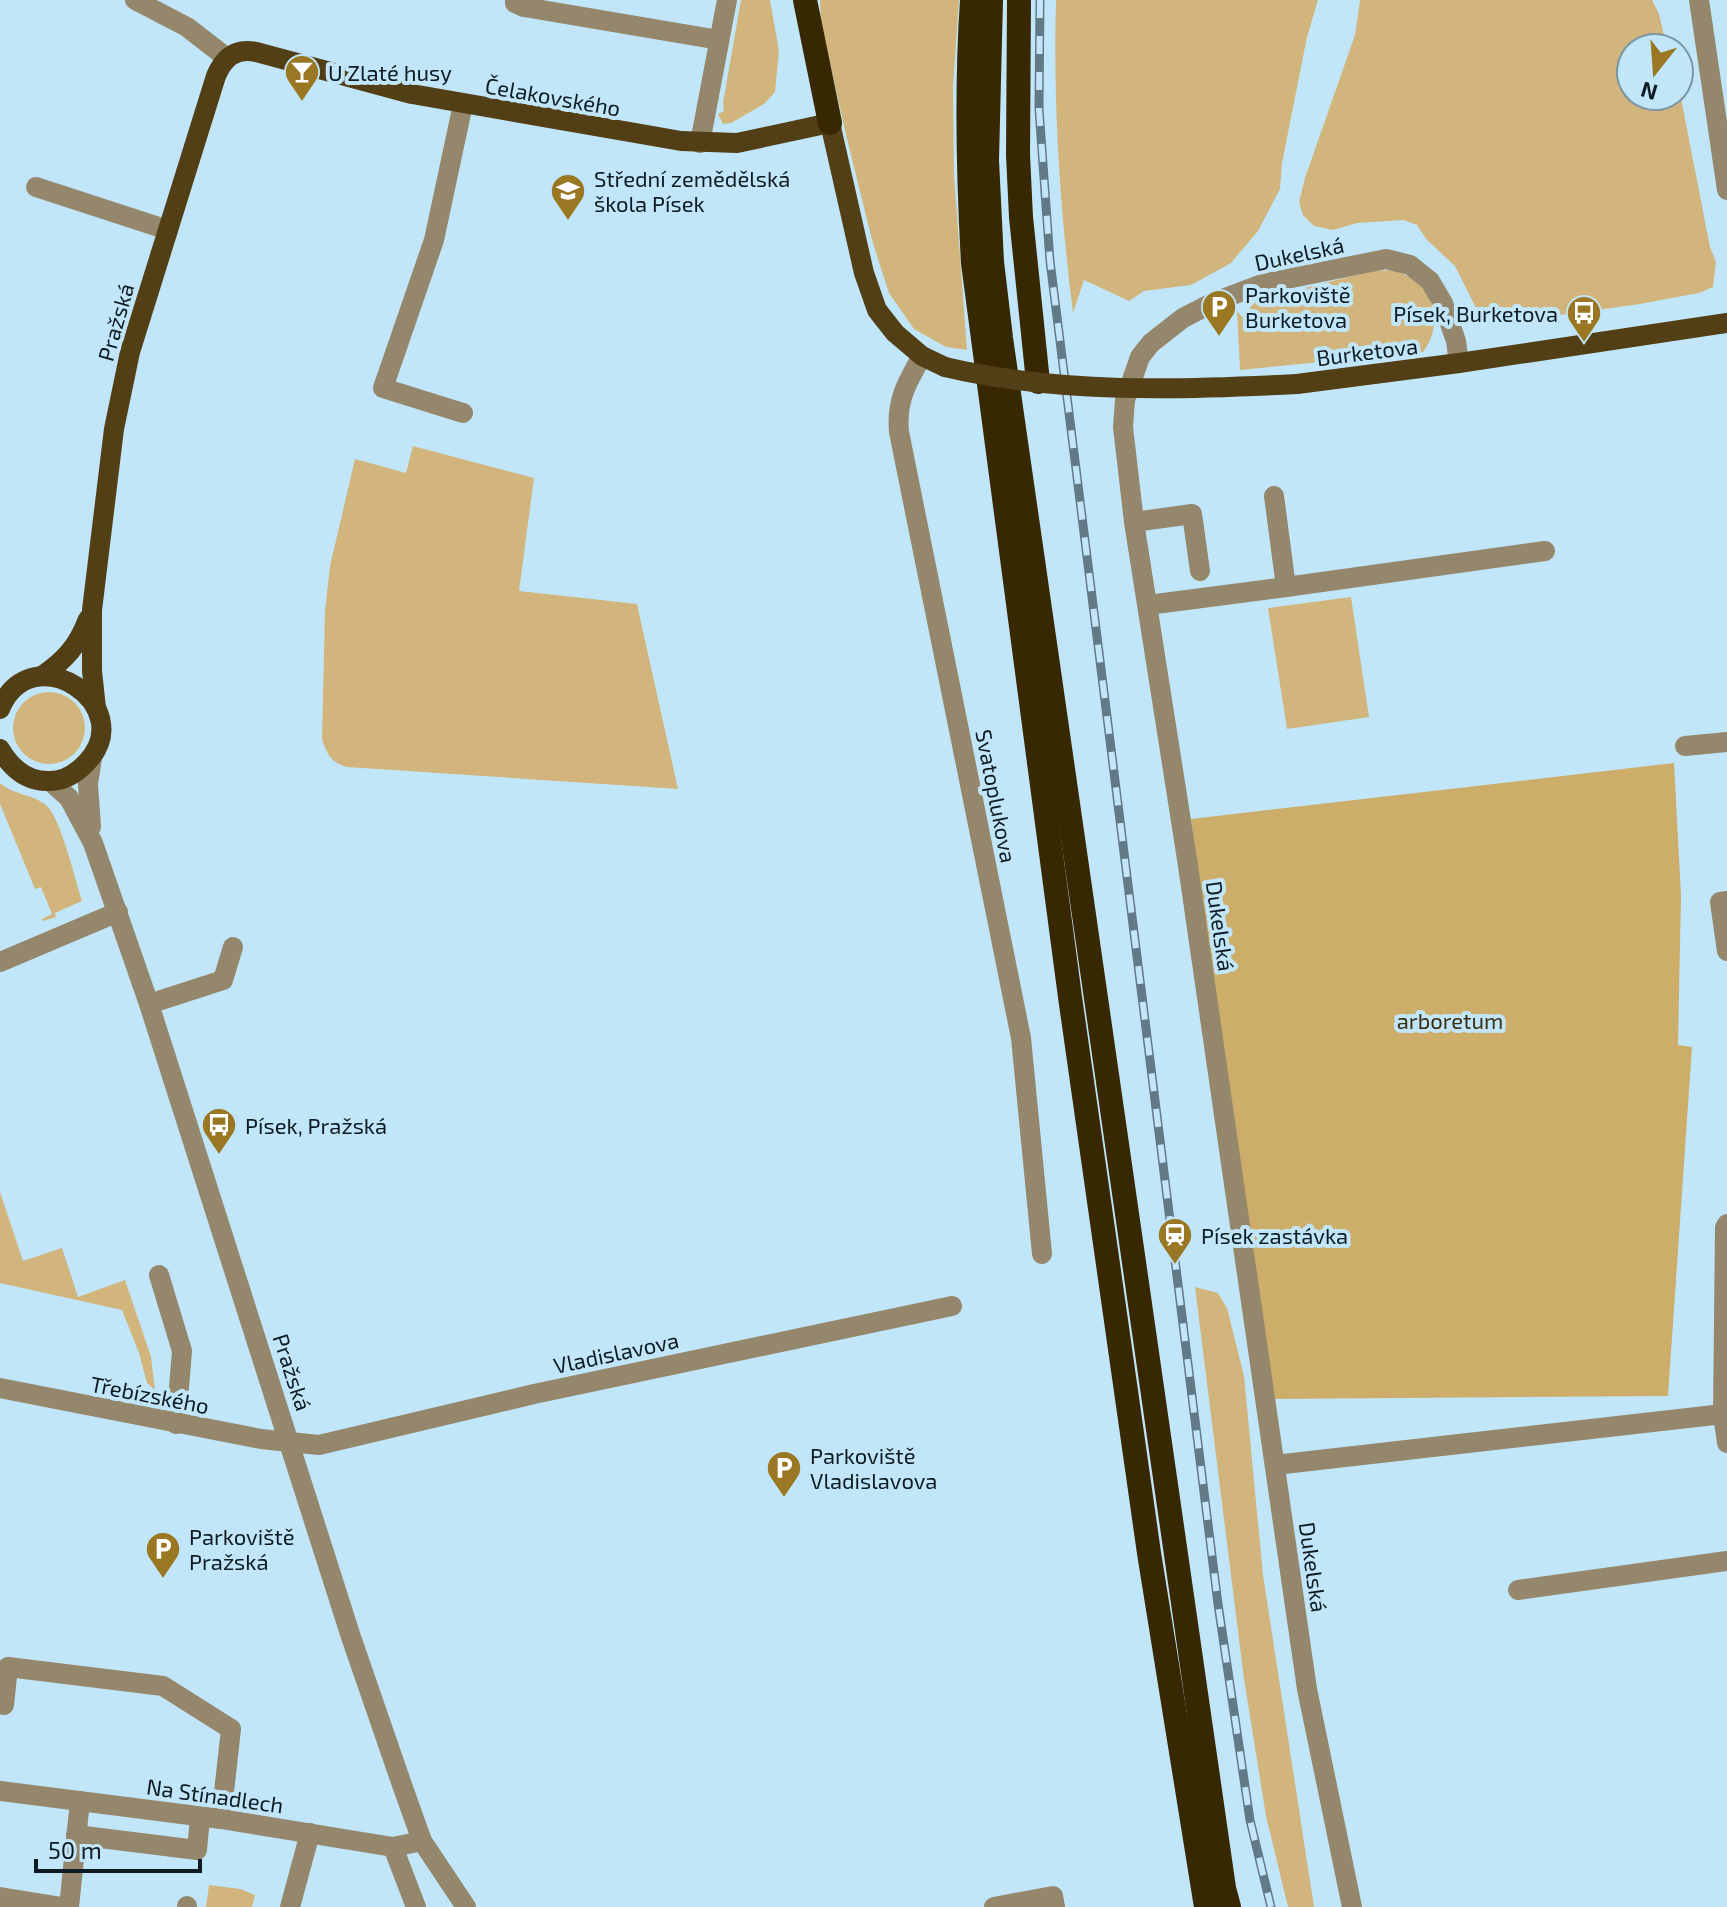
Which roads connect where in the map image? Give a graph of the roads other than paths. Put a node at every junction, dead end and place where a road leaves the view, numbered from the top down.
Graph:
1 (135, 0) edge
2 (515, 0) edge
3 (727, 0) edge
4 (805, 0) edge
5 (972, 0) edge
6 (991, 0) edge
7 (1019, 0) edge
8 (1699, 0) edge
9 (571, 7) edge
10 (719, 40) junction
11 (227, 58) junction
12 (463, 104) junction
13 (830, 123) junction
14 (700, 143) junction
15 (36, 187) dead end
16 (1727, 190) edge
17 (168, 230) junction
18 (1727, 323) edge
19 (922, 356) junction
20 (1459, 363) junction
21 (1038, 382) junction
22 (463, 413) dead end
23 (1274, 496) dead end
24 (1134, 522) junction
25 (1545, 551) dead end
26 (1200, 571) dead end
27 (1286, 587) junction
28 (1148, 605) junction
29 (92, 610) junction
30 (42, 676) junction
31 (7, 692) edge
32 (96, 708) junction
33 (0, 709) edge
34 (1727, 742) edge
35 (1685, 746) dead end
36 (0, 749) edge
37 (92, 758) junction
38 (50, 781) junction
39 (93, 843) junction
40 (1727, 901) edge
41 (118, 912) junction
42 (233, 947) dead end
43 (1727, 951) edge
44 (0, 962) edge
45 (149, 1004) junction
46 (1727, 1224) edge
47 (1042, 1254) dead end
48 (159, 1275) dead end
49 (952, 1306) dead end
50 (0, 1388) edge
51 (1723, 1414) junction
52 (176, 1424) junction
53 (1727, 1443) edge
54 (291, 1444) junction
55 (1275, 1465) junction
56 (1727, 1561) edge
57 (1518, 1590) dead end
58 (4, 1705) dead end
59 (0, 1791) edge
60 (80, 1801) junction
61 (165, 1812) junction
62 (210, 1818) junction
63 (310, 1833) junction
64 (76, 1835) junction
65 (422, 1841) junction
66 (161, 1846) junction
67 (393, 1847) junction
68 (0, 1897) edge
69 (62, 1907) edge
70 (69, 1907) edge
71 (290, 1907) edge
72 (416, 1907) edge
73 (466, 1907) edge
74 (994, 1907) edge
75 (1055, 1907) edge
76 (1206, 1907) edge
77 (1229, 1907) edge
78 (1352, 1907) edge

1 - 11 street
2 - 9 street
3 - 10 street
4 - 13 highway
5 - 76 highway
6 - 77 highway
7 - 21 highway
8 - 16 street
9 - 10 street
10 - 14 street
11 - 12 main road, Čelakovského
11 - 17 main road, Pražská
12 - 14 main road, Čelakovského
12 - 22 street
13 - 14 main road, Čelakovského
13 - 19 main road, Burketova
15 - 17 street
17 - 29 main road, Pražská
18 - 20 main road, Burketova
19 - 21 main road, Burketova, bridge
19 - 47 street, Svatoplukova
20 - 21 main road, Burketova, bridge
20 - 24 street, Dukelská
23 - 27 street
24 - 26 street
24 - 28 street, Dukelská
25 - 27 street
27 - 28 street
28 - 55 street, Dukelská
29 - 30 main road, Pražská
29 - 32 main road, Pražská
30 - 31 main road, Pražská
30 - 32 main road
31 - 33 main road
32 - 37 main road, Pražská
34 - 35 street
36 - 38 main road
37 - 38 main road
37 - 39 street, Pražská
38 - 39 street, Pražská
39 - 41 street, Pražská
40 - 43 street
41 - 44 street
41 - 45 street, Pražská
42 - 45 street
45 - 54 street, Pražská
46 - 51 street
48 - 52 street
49 - 54 street, Vladislavova
50 - 52 street, Třebízského
51 - 53 street
51 - 55 street
52 - 54 street, Třebízského
54 - 65 street, Pražská
55 - 78 street, Dukelská
56 - 57 street
58 - 62 street
59 - 60 street, Na Stínadlech
60 - 61 street, Na Stínadlech
60 - 64 street
61 - 62 street, Na Stínadlech
61 - 66 street
62 - 63 street, Na Stínadlech
62 - 66 street
63 - 67 street, Na Stínadlech
63 - 71 street
64 - 66 street
64 - 70 street
65 - 67 street, Na Stínadlech
65 - 73 street, Pražská
67 - 72 street
68 - 69 street
74 - 75 street

